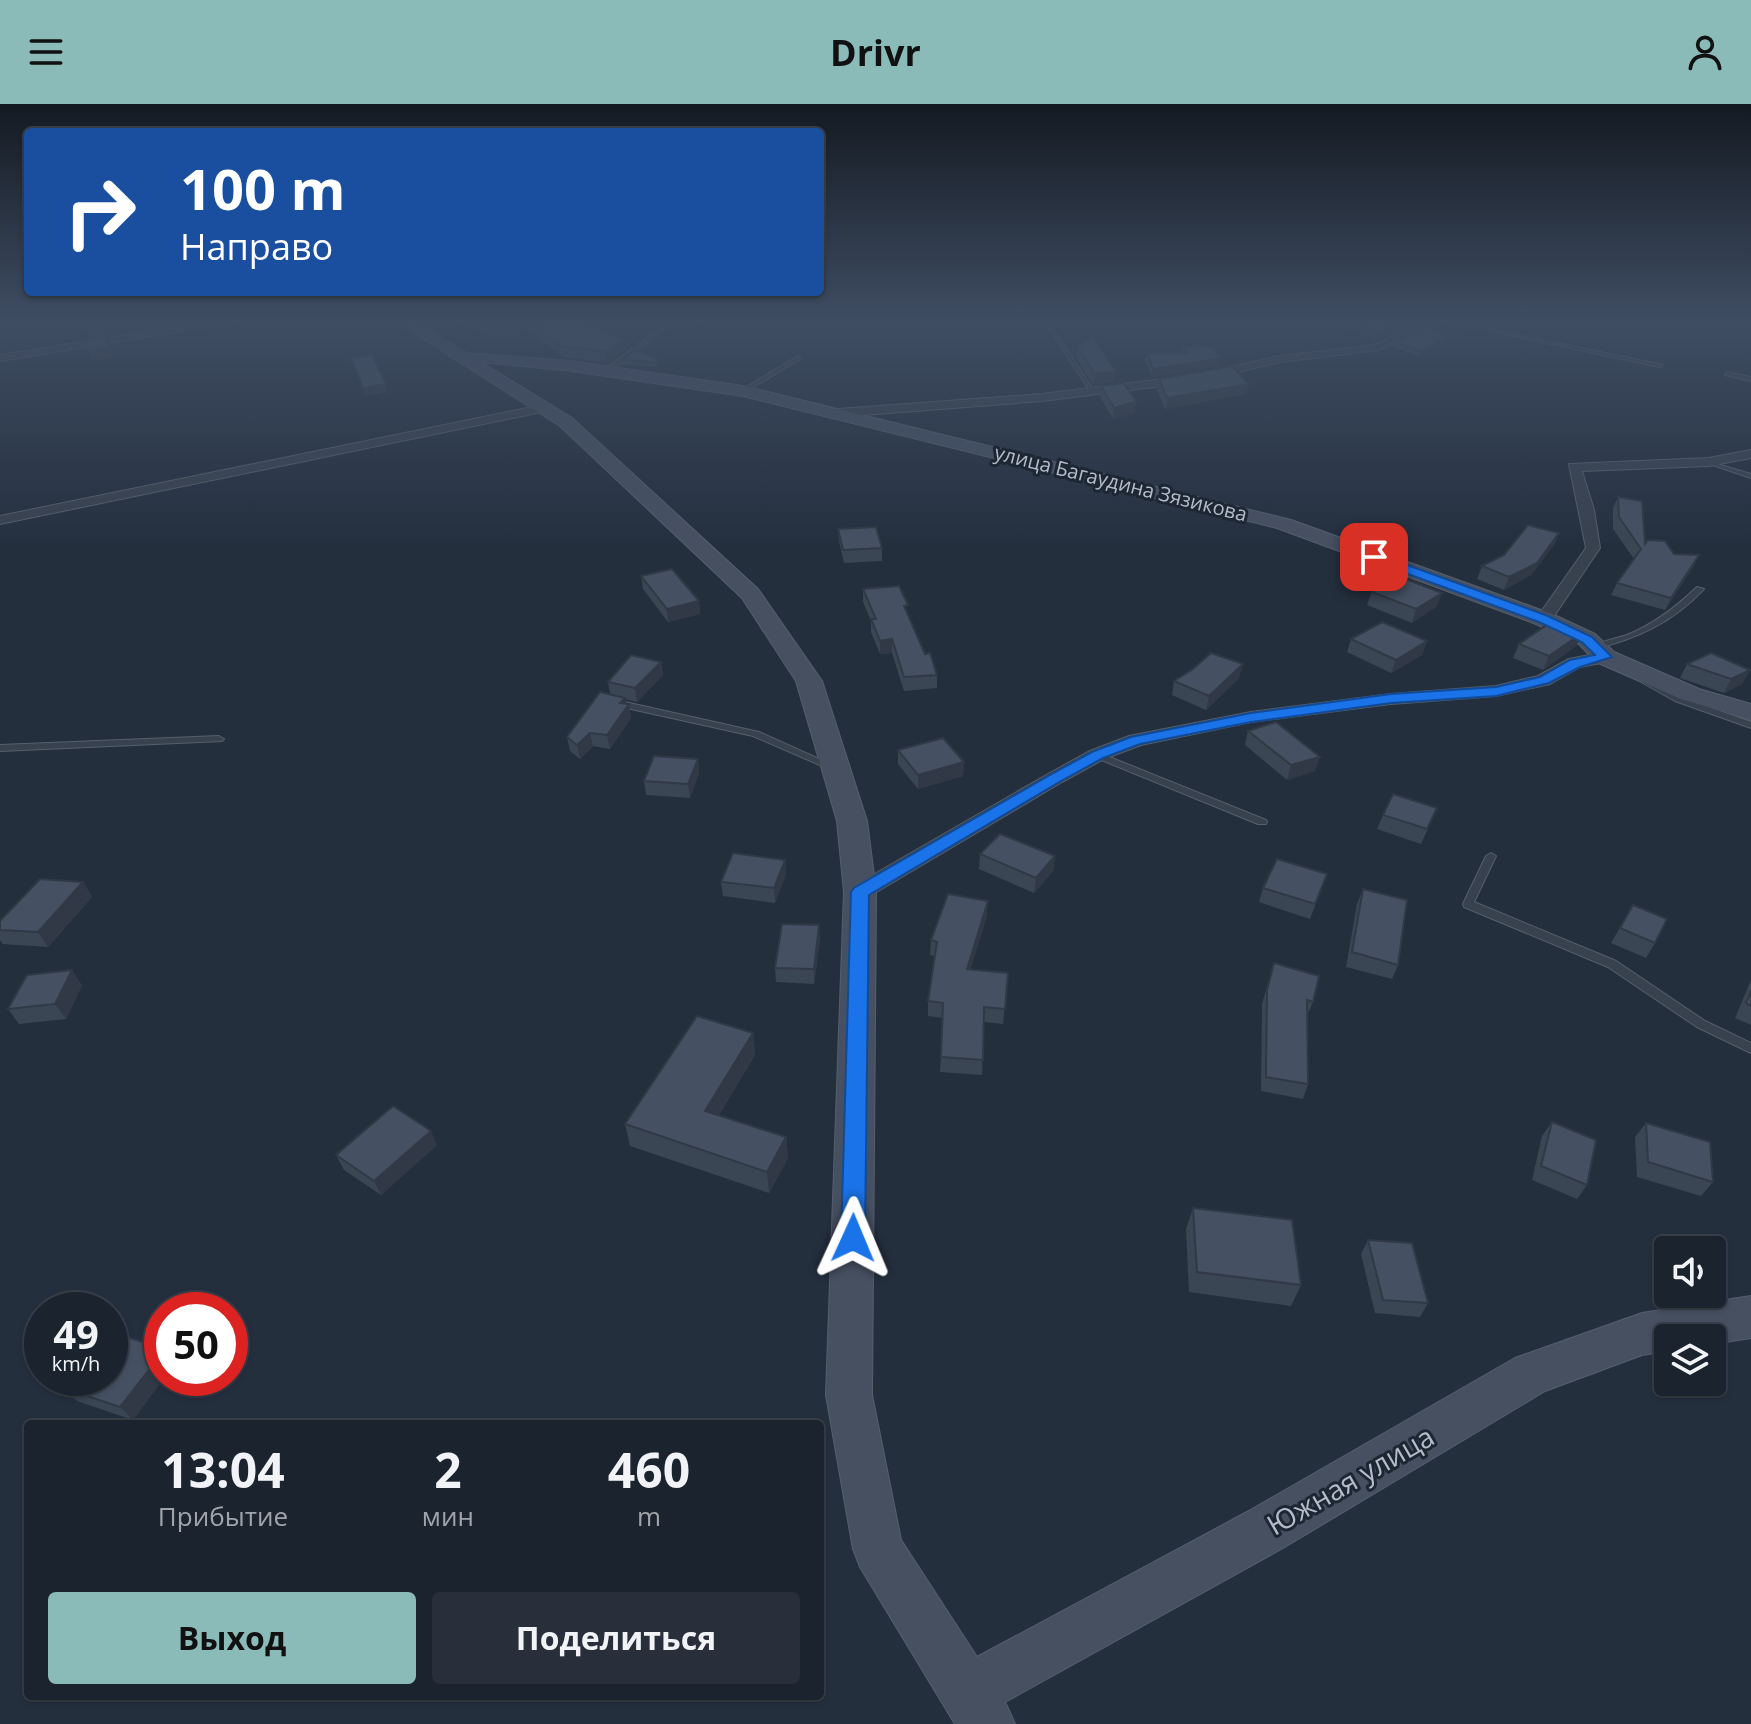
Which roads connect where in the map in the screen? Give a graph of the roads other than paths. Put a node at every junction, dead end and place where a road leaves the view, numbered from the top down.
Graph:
1 (525, 395) edge
2 (759, 395) edge
3 (1041, 395) edge
4 (547, 408) junction
5 (838, 413) junction
6 (1751, 454) edge
7 (1709, 462) junction
8 (1751, 476) edge
9 (0, 520) edge
10 (1700, 589) dead end
11 (1544, 619) junction
12 (1600, 652) junction
13 (1630, 668) junction
14 (606, 701) edge
15 (1751, 712) edge
16 (1751, 725) edge
17 (219, 739) dead end
18 (0, 748) edge
19 (1097, 755) junction
20 (836, 769) junction
21 (1262, 822) dead end
22 (1491, 856) dead end
23 (860, 892) junction
24 (1751, 1048) edge
25 (1751, 1317) edge
26 (978, 1708) edge

1 - 4 street
2 - 5 street, улица Багаудина Зязикова
3 - 5 street
4 - 9 street
4 - 20 street
5 - 11 street, улица Багаудина Зязикова
6 - 7 street
7 - 8 lane
7 - 11 street
10 - 12 lane
11 - 12 street, улица Багаудина Зязикова
12 - 13 street, улица Багаудина Зязикова
12 - 19 street
13 - 15 street, улица Багаудина Зязикова
13 - 16 lane
14 - 20 lane
17 - 18 lane
19 - 21 lane
19 - 23 street
20 - 23 street
22 - 24 lane
23 - 26 street
25 - 26 street, Южная улица

